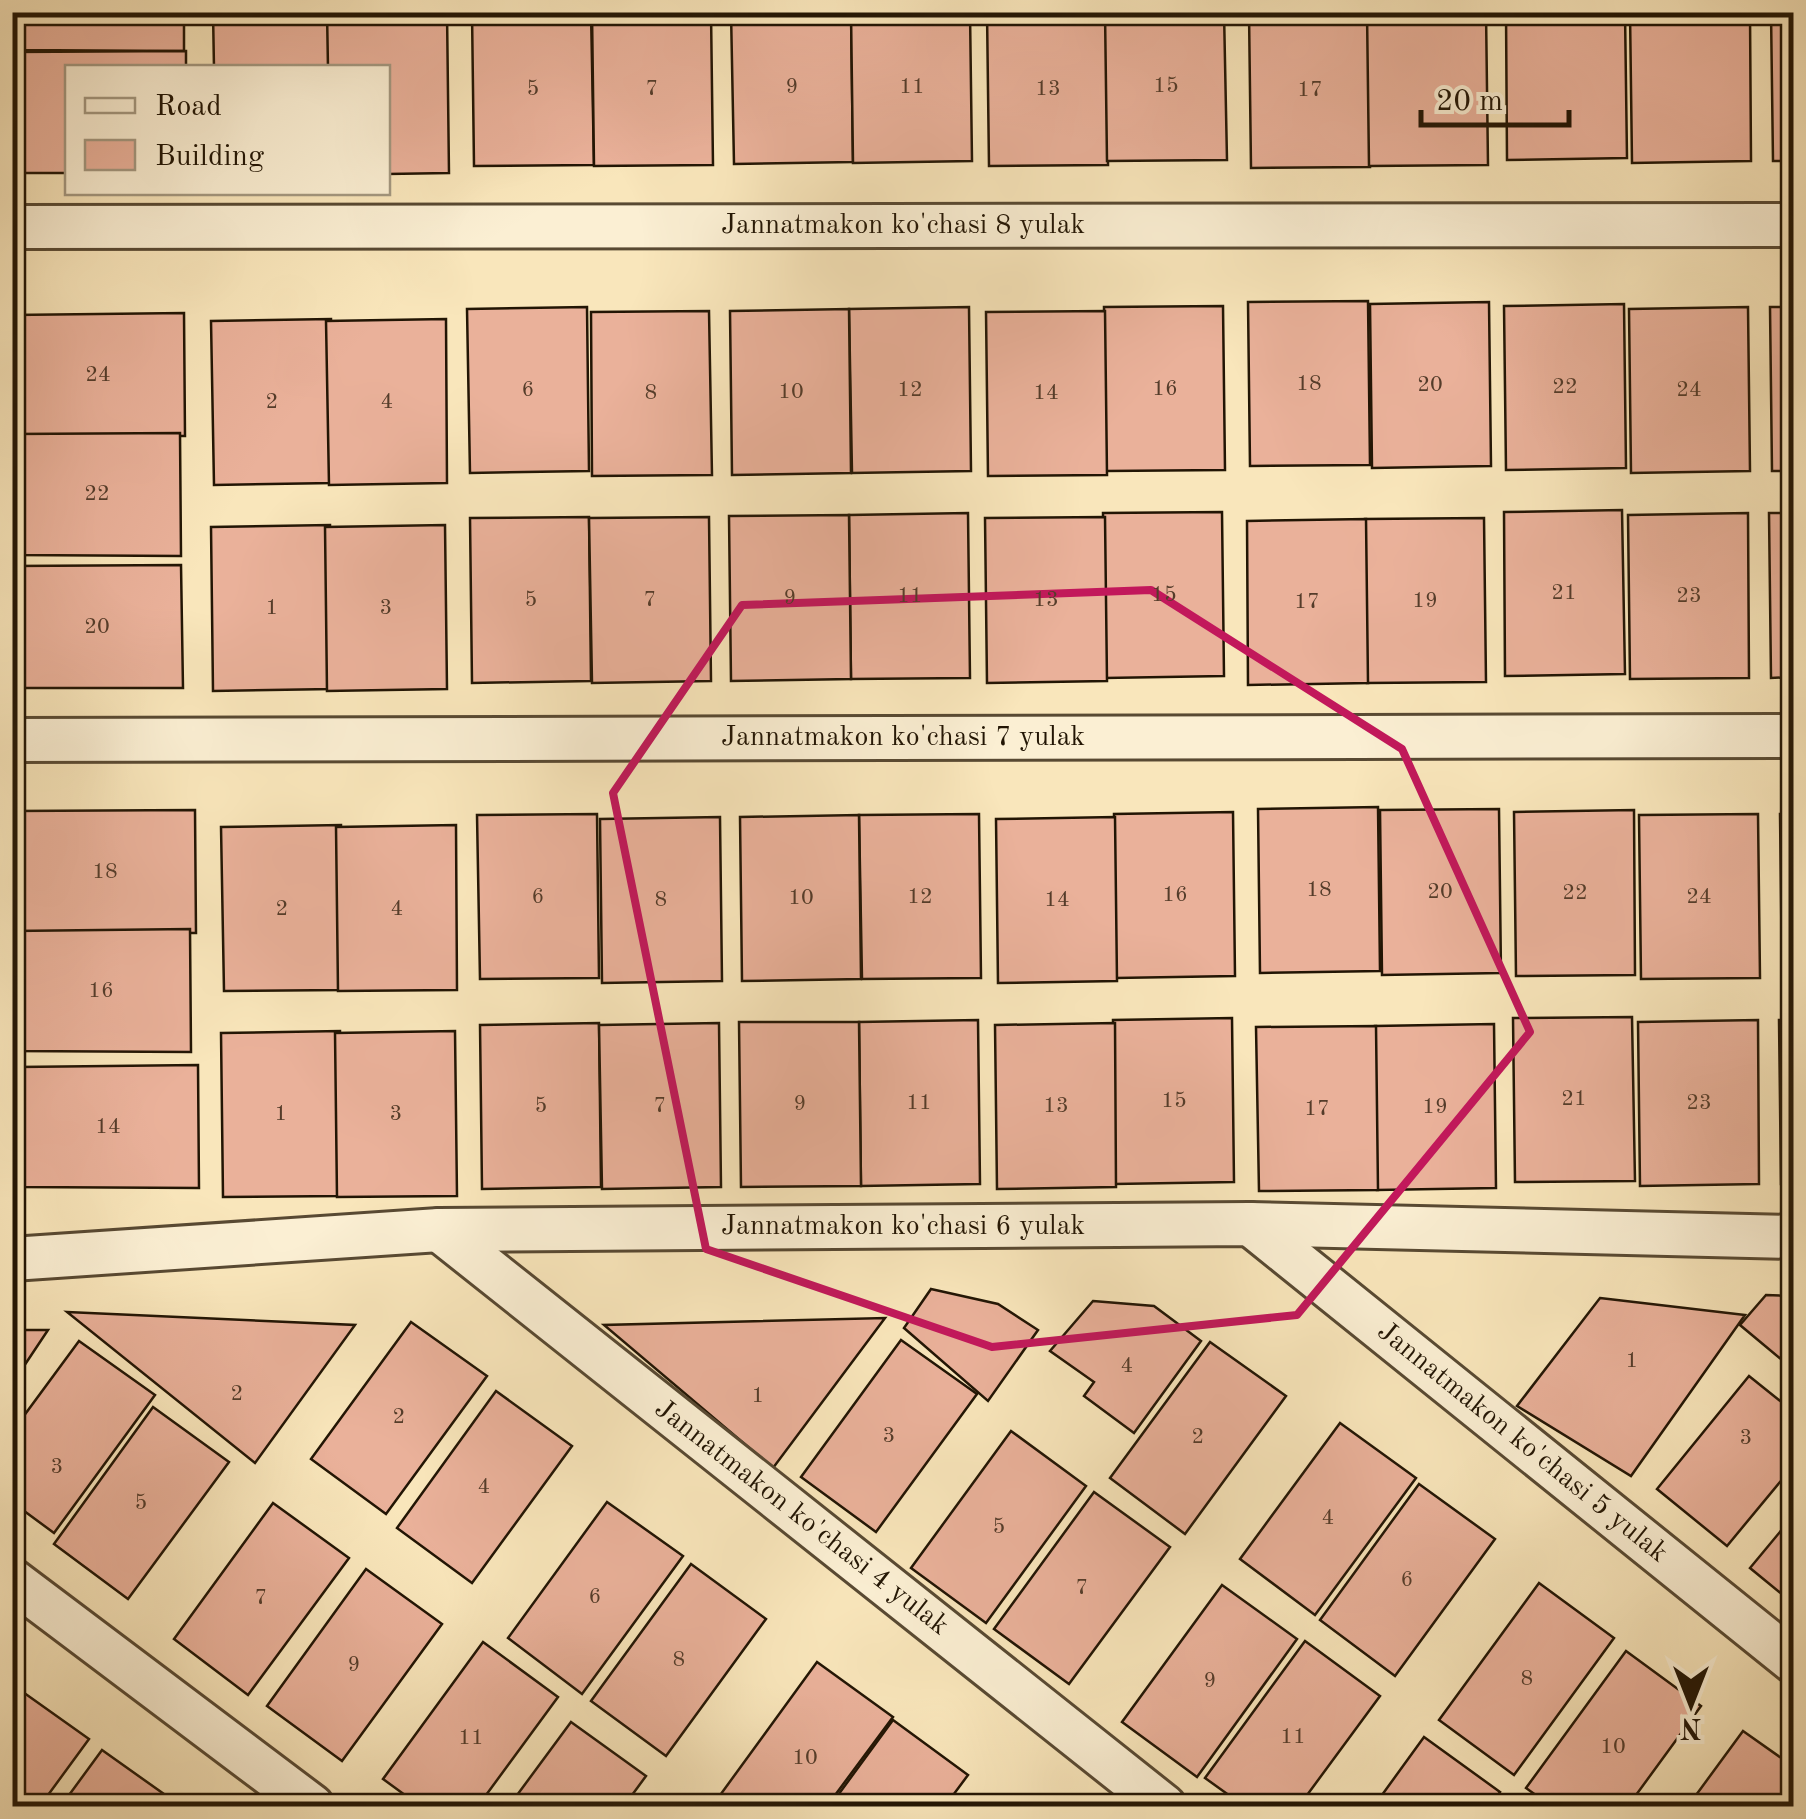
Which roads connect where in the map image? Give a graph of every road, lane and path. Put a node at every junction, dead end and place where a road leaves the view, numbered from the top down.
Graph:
1 (1794, 225) edge
2 (12, 227) edge
3 (1794, 736) edge
4 (12, 740) edge
5 (1250, 1224) junction
6 (439, 1230) junction
7 (1794, 1237) edge
8 (12, 1259) edge
9 (12, 1580) edge
10 (1794, 1662) edge
11 (312, 1806) edge
12 (1164, 1806) edge

1 - 2 street, Jannatmakon ko'chasi 8 yulak
3 - 4 street, Jannatmakon ko'chasi 7 yulak
5 - 6 street, Jannatmakon ko'chasi 6 yulak
5 - 7 street, Jannatmakon ko'chasi 6 yulak
5 - 10 street, Jannatmakon ko'chasi 5 yulak
6 - 8 street, Jannatmakon ko'chasi 6 yulak
6 - 12 street, Jannatmakon ko'chasi 4 yulak
9 - 11 street

